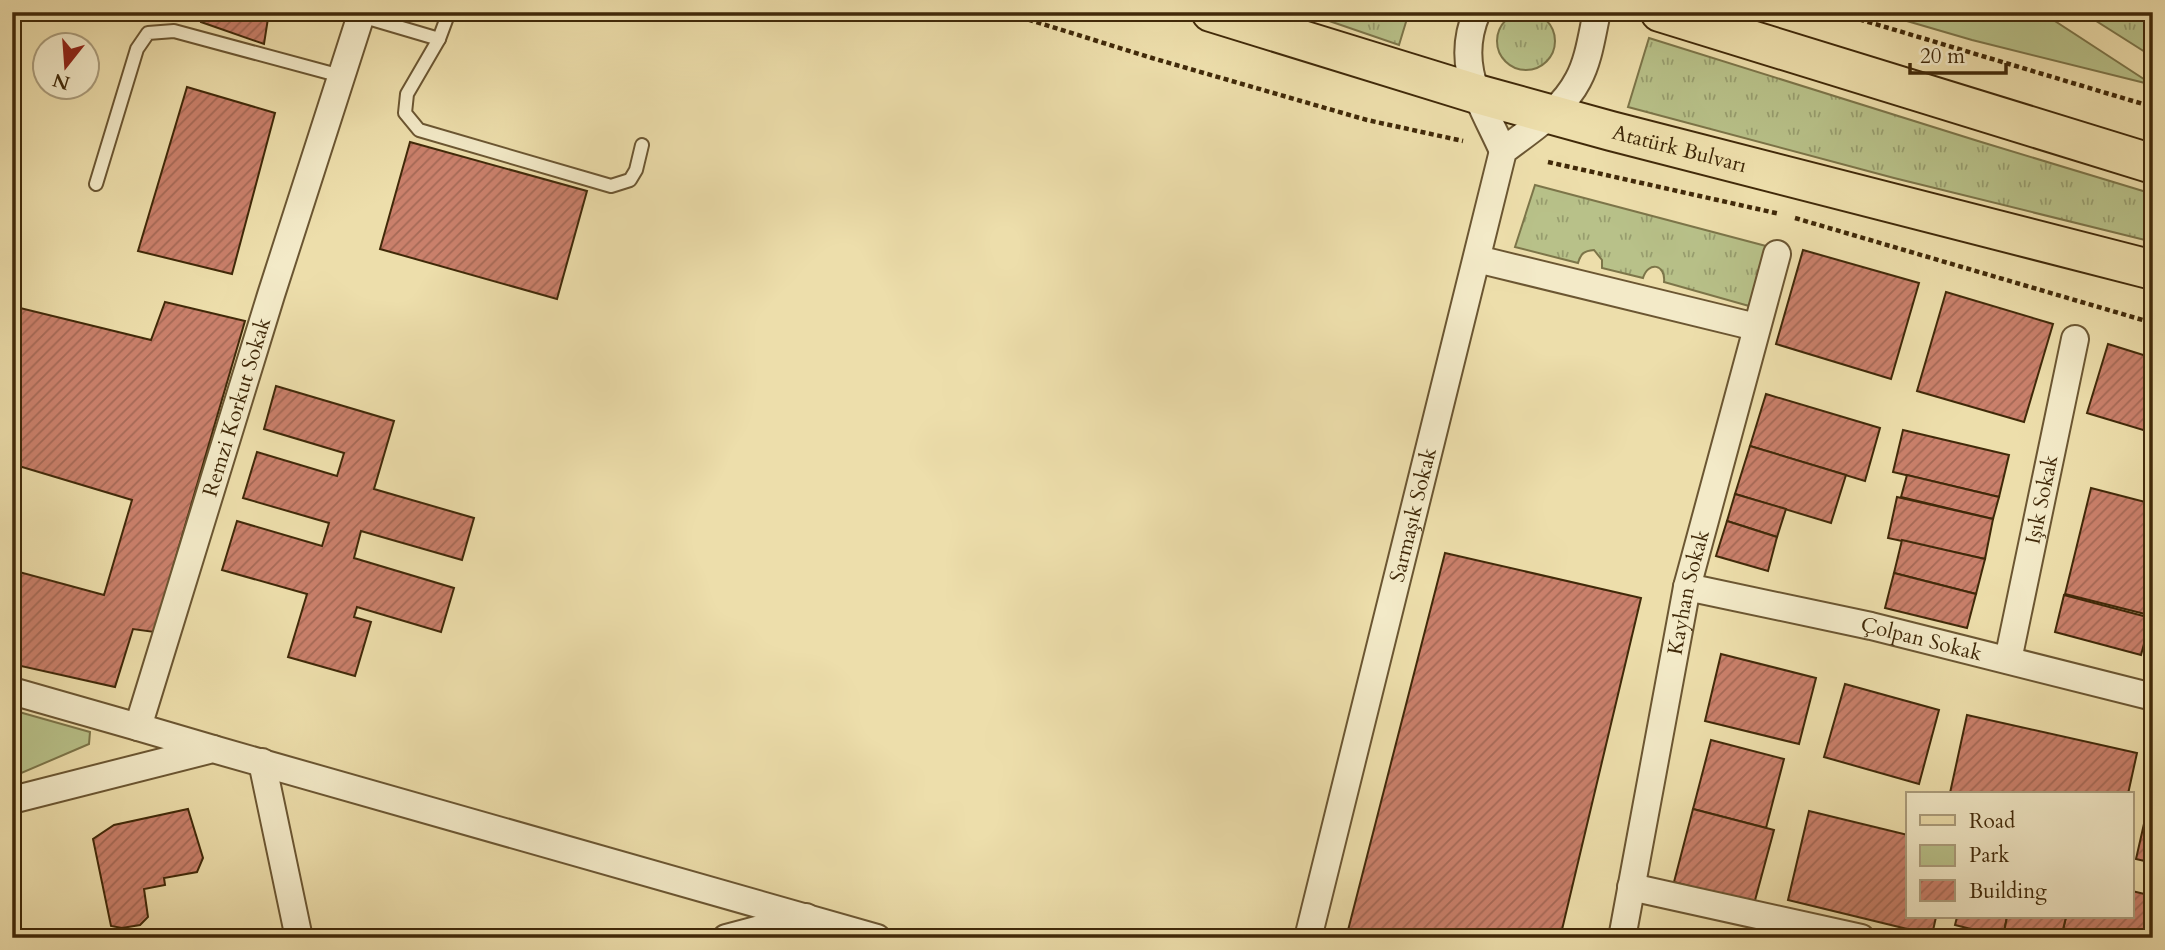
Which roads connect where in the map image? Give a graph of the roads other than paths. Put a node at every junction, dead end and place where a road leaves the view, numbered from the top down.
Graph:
1 (449, 12) edge
2 (1211, 12) edge
3 (1477, 12) edge
4 (1597, 12) edge
5 (1660, 12) edge
6 (361, 14) edge
7 (439, 39) junction
8 (341, 76) junction
9 (1477, 94) junction
10 (1552, 113) junction
11 (642, 145) dead end
12 (1503, 151) junction
13 (2153, 164) edge
14 (96, 184) dead end
15 (1777, 254) dead end
16 (1477, 259) junction
17 (2153, 270) edge
18 (1756, 327) junction
19 (2075, 339) dead end
20 (1687, 587) junction
21 (2008, 660) junction
22 (12, 691) edge
23 (2153, 697) edge
24 (138, 727) junction
25 (213, 749) junction
26 (262, 762) junction
27 (12, 800) edge
28 (1631, 887) junction
29 (806, 918) junction
30 (299, 938) edge
31 (726, 938) edge
32 (877, 938) edge
33 (1308, 938) edge
34 (1622, 938) edge
35 (1861, 938) edge

1 - 7 lane
2 - 9 main road, Atatürk Bulvarı
3 - 9 street
4 - 10 street
5 - 13 main road
6 - 7 lane
6 - 8 street, Remzi Korkut Sokak
7 - 11 lane
8 - 14 lane
8 - 24 street, Remzi Korkut Sokak
9 - 10 main road, Atatürk Bulvarı
9 - 12 street
10 - 12 street
10 - 17 main road, Atatürk Bulvarı
12 - 16 street, Sarmaşık Sokak
15 - 18 street, Kayhan Sokak
16 - 18 street
16 - 33 street, Sarmaşık Sokak
18 - 20 street, Kayhan Sokak
19 - 21 street, Işık Sokak
20 - 21 street, Çolpan Sokak
20 - 28 street, Kayhan Sokak
21 - 23 street, Çolpan Sokak
22 - 24 street
24 - 25 street
25 - 26 street
25 - 27 street
26 - 29 street
26 - 30 street
28 - 34 street, Kayhan Sokak
28 - 35 street
29 - 31 street
29 - 32 street

